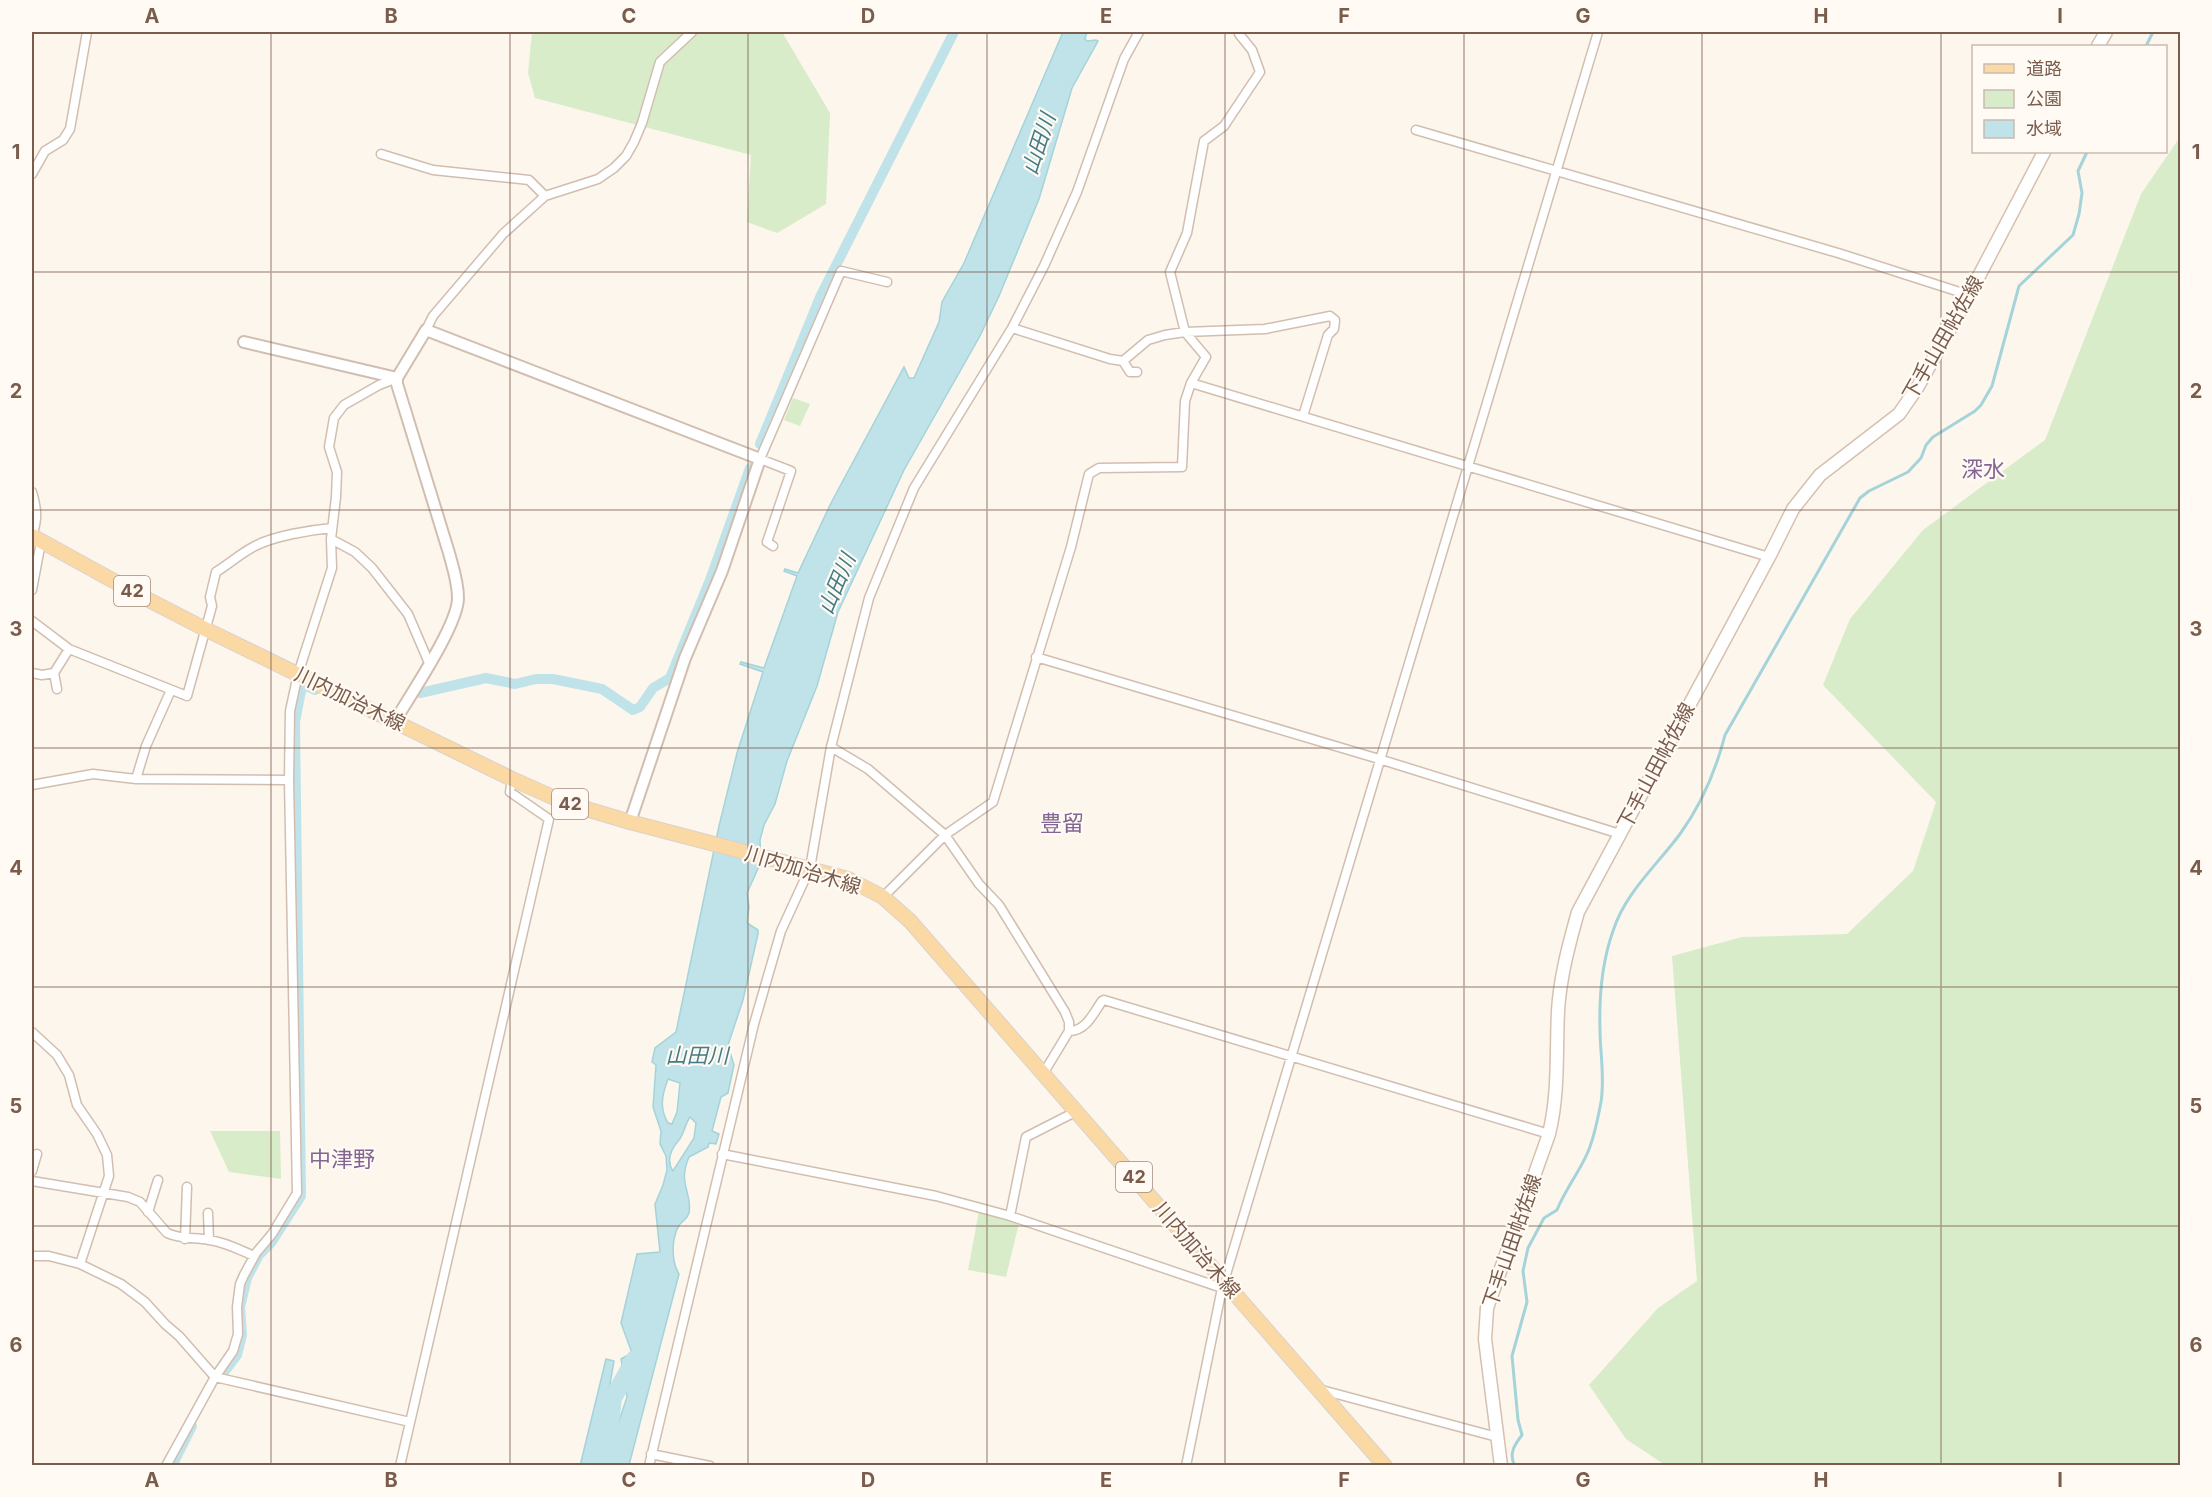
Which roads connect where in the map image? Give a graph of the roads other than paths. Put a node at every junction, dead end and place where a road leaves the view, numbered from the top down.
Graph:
1 (87, 32) edge
2 (692, 32) edge
3 (1139, 32) edge
4 (1239, 32) edge
5 (1598, 32) edge
6 (1416, 130) dead end
7 (2043, 153) edge
8 (381, 154) dead end
9 (1556, 171) junction
10 (32, 174) edge
11 (545, 196) junction
12 (886, 282) dead end
13 (1969, 295) junction
14 (1012, 327) junction
15 (426, 330) junction
16 (1185, 333) junction
17 (244, 342) dead end
18 (1124, 361) junction
19 (1137, 372) dead end
20 (397, 378) junction
21 (1191, 383) junction
22 (1303, 416) junction
23 (760, 459) junction
24 (1467, 467) junction
25 (32, 492) edge
26 (332, 528) junction
27 (35, 538) edge
28 (330, 539) junction
29 (773, 546) dead end
30 (1769, 558) junction
31 (32, 590) edge
32 (32, 621) edge
33 (35, 629) edge
34 (205, 629) junction
35 (69, 649) junction
36 (1036, 657) junction
37 (429, 663) junction
38 (32, 673) edge
39 (54, 673) junction
40 (298, 674) junction
41 (57, 689) dead end
42 (171, 690) junction
43 (395, 721) junction
44 (831, 747) junction
45 (1379, 759) junction
46 (136, 779) junction
47 (512, 779) junction
48 (289, 780) junction
49 (32, 785) edge
50 (630, 822) junction
51 (1620, 834) junction
52 (945, 835) junction
53 (808, 868) junction
54 (883, 897) junction
55 (1069, 1031) junction
56 (32, 1032) edge
57 (1292, 1058) junction
58 (1043, 1074) junction
59 (1077, 1111) junction
60 (1549, 1134) junction
61 (37, 1154) dead end
62 (722, 1154) junction
63 (32, 1171) edge
64 (158, 1180) dead end
65 (32, 1181) edge
66 (187, 1187) dead end
67 (104, 1193) junction
68 (148, 1212) junction
69 (208, 1213) dead end
70 (1010, 1216) junction
71 (185, 1239) junction
72 (209, 1240) junction
73 (32, 1256) edge
74 (254, 1256) junction
75 (80, 1264) junction
76 (1223, 1284) junction
77 (215, 1377) junction
78 (1315, 1388) junction
79 (410, 1422) junction
80 (1497, 1437) junction
81 (651, 1454) junction
82 (166, 1466) edge
83 (400, 1466) edge
84 (649, 1466) edge
85 (710, 1466) edge
86 (1186, 1466) edge
87 (1385, 1466) edge
88 (1502, 1466) edge

1 - 10 street
2 - 11 street
3 - 14 street
4 - 16 street
5 - 9 street
6 - 9 street
7 - 13 main road, 下手山田帖佐線
8 - 11 street
9 - 13 street
9 - 24 street
11 - 15 street
12 - 23 street
13 - 30 main road, 下手山田帖佐線
14 - 18 street
14 - 44 street
15 - 20 street
15 - 23 street
16 - 18 street
16 - 21 street
16 - 22 street
17 - 20 street
18 - 19 street
20 - 26 street
20 - 37 street
21 - 22 street
21 - 36 street
22 - 24 street
23 - 29 street
23 - 50 street
24 - 30 street
24 - 45 street
25 - 27 street
26 - 28 street
26 - 34 street
27 - 31 street
27 - 34 main road, 川内加治木線 / 42
28 - 37 street
28 - 40 street
30 - 51 main road, 下手山田帖佐線
32 - 33 street
33 - 35 street
34 - 40 main road, 川内加治木線 / 42
34 - 42 street
35 - 39 street
35 - 42 street
36 - 45 street
36 - 52 street
37 - 43 street
38 - 39 street
39 - 41 street
40 - 43 main road, 川内加治木線 / 42
40 - 48 street
42 - 46 street
43 - 47 main road, 川内加治木線 / 42
44 - 52 street
44 - 53 street
45 - 51 street
45 - 57 street
46 - 48 street
46 - 49 street
47 - 50 main road, 川内加治木線 / 42
47 - 79 street
48 - 74 street
50 - 53 main road, 川内加治木線 / 42
51 - 60 main road, 下手山田帖佐線
52 - 54 street
52 - 55 street
53 - 54 main road, 川内加治木線 / 42
53 - 62 street
54 - 58 main road, 川内加治木線 / 42
55 - 57 street
55 - 58 street
56 - 67 street
57 - 60 street
57 - 76 street
58 - 59 main road, 川内加治木線 / 42
59 - 70 street
59 - 76 main road, 川内加治木線 / 42
60 - 80 main road, 下手山田帖佐線
61 - 63 street
62 - 70 street
62 - 81 street
64 - 68 street
65 - 67 street
66 - 71 street
67 - 68 street
67 - 75 street
68 - 71 street
69 - 72 street
70 - 76 street
71 - 72 street
72 - 74 street
73 - 75 street
74 - 77 street
75 - 77 street
76 - 78 main road, 川内加治木線 / 42
76 - 86 street
77 - 79 street
77 - 82 street
78 - 80 street
78 - 87 main road, 川内加治木線 / 42
79 - 83 street
80 - 88 main road, 下手山田帖佐線
81 - 84 street
81 - 85 street

